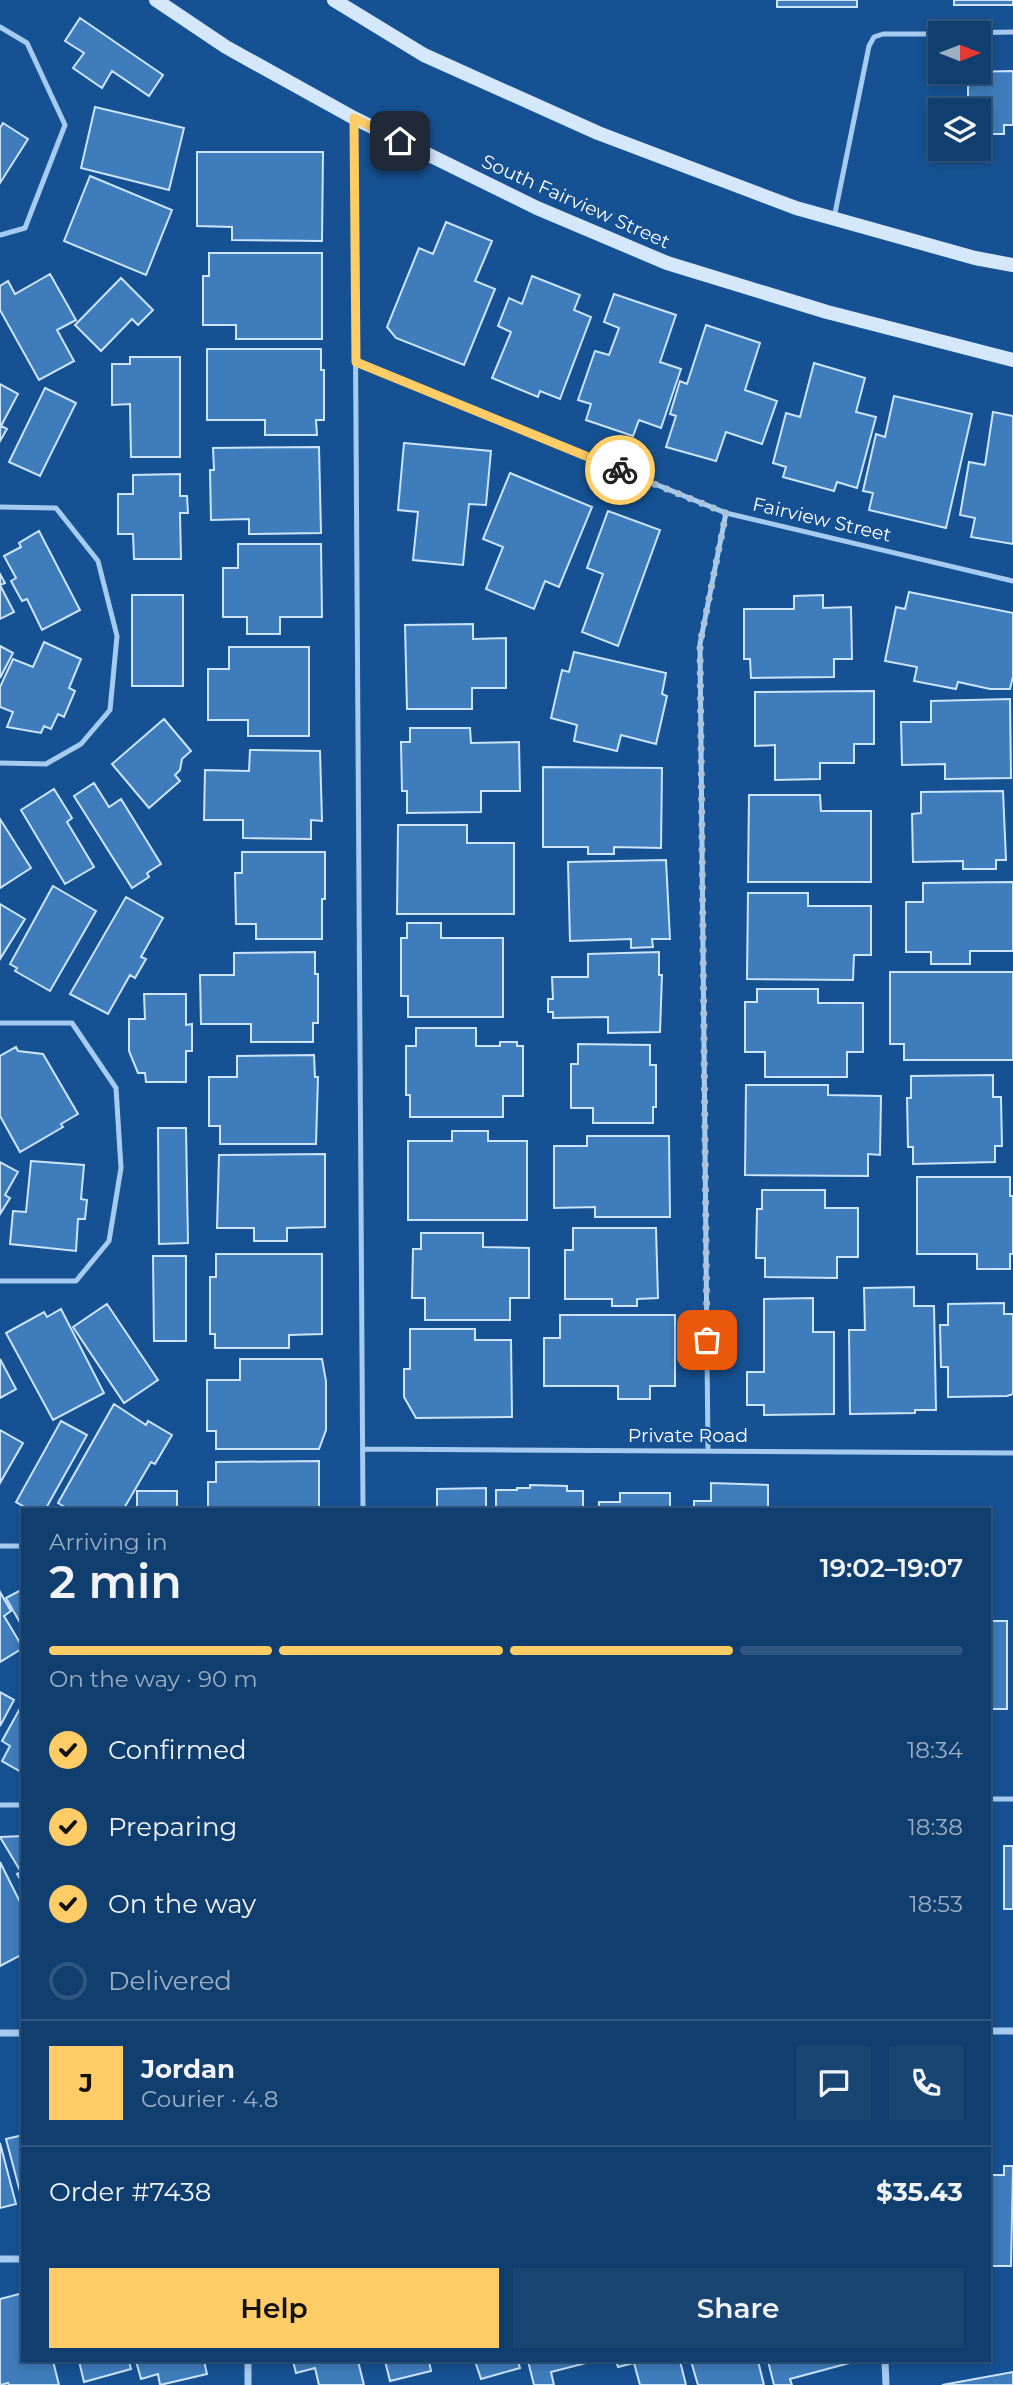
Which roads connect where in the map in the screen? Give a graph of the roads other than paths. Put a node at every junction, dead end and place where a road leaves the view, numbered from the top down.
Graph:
1 (156, 0) edge
2 (334, 0) edge
3 (0, 27) edge
4 (991, 32) edge
5 (1013, 32) edge
6 (928, 34) edge
7 (354, 118) junction
8 (834, 218) junction
9 (0, 235) edge
10 (1013, 265) edge
11 (1013, 360) edge
12 (356, 362) junction
13 (0, 507) edge
14 (726, 513) junction
15 (1013, 581) edge
16 (0, 763) edge
17 (0, 1023) edge
18 (0, 1281) edge
19 (363, 1450) junction
20 (708, 1451) junction
21 (1013, 1453) edge
22 (363, 1508) edge
23 (0, 1546) edge
24 (21, 1546) edge
25 (991, 1800) edge
26 (1013, 1800) edge
27 (0, 1805) edge
28 (21, 1805) edge
29 (991, 2031) edge
30 (1013, 2031) edge
31 (0, 2033) edge
32 (21, 2033) edge
33 (0, 2259) edge
34 (21, 2259) edge
35 (248, 2362) edge
36 (886, 2362) edge
37 (248, 2385) edge
38 (886, 2385) edge

1 - 7 main road, South Fairview Street
2 - 8 main road
3 - 9 lane
4 - 5 lane
6 - 8 lane
7 - 11 main road, South Fairview Street
7 - 12 lane
8 - 10 main road
12 - 14 lane, Fairview Street
12 - 19 lane
13 - 16 lane
14 - 15 lane, Fairview Street
14 - 20 lane
17 - 18 lane
19 - 20 lane, Private Road
19 - 22 lane
20 - 21 lane, Private Road
23 - 24 lane
25 - 26 lane
27 - 28 lane
29 - 30 street
31 - 32 street
33 - 34 street
35 - 37 street
36 - 38 street

